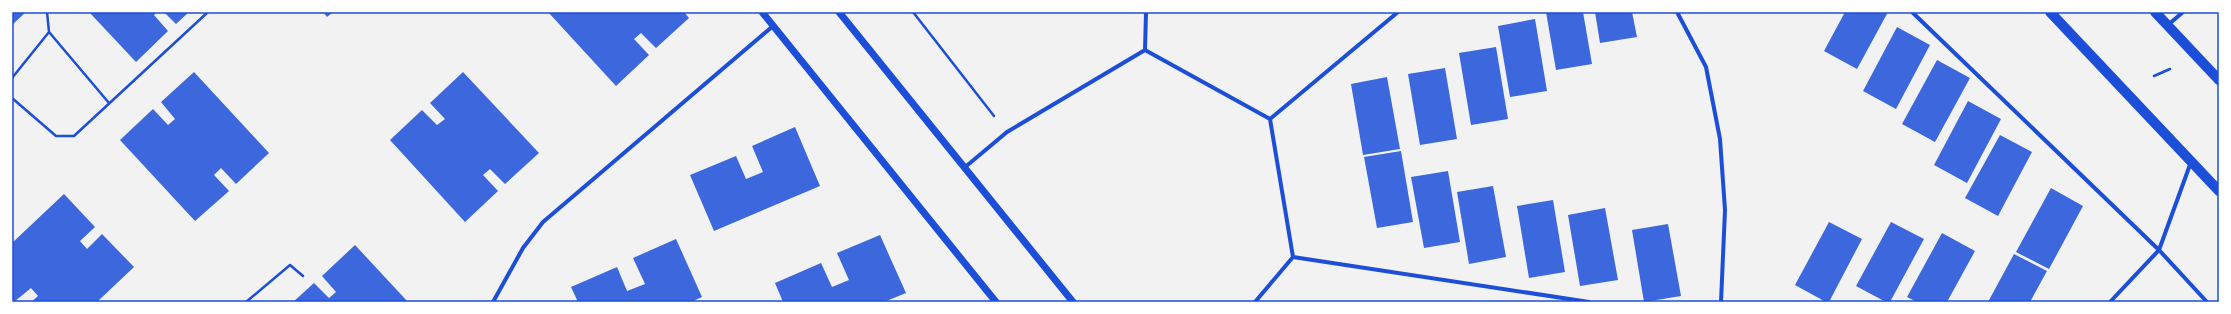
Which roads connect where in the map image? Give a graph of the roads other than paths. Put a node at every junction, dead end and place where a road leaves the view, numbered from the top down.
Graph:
1 (762, 12) edge
2 (839, 12) edge
3 (1146, 12) edge
4 (1398, 12) edge
5 (1677, 12) edge
6 (1912, 12) edge
7 (2050, 12) edge
8 (2155, 12) edge
9 (2183, 12) edge
10 (773, 26) junction
11 (2168, 26) junction
12 (1145, 50) junction
13 (2219, 80) edge
14 (1270, 119) junction
15 (2191, 161) junction
16 (964, 168) junction
17 (2219, 190) edge
18 (2159, 250) junction
19 (1293, 257) junction
20 (492, 302) edge
21 (996, 302) edge
22 (1073, 302) edge
23 (1255, 302) edge
24 (1590, 302) edge
25 (1721, 302) edge
26 (2110, 302) edge
27 (2207, 302) edge

1 - 10 street
2 - 16 street
3 - 12 street
4 - 14 street
5 - 25 street
6 - 18 street
7 - 15 main road
8 - 11 main road
9 - 11 street
10 - 20 street
10 - 21 street
11 - 13 main road
12 - 14 street
12 - 16 street
14 - 19 street
15 - 17 main road
15 - 18 street
16 - 22 street
18 - 26 street
18 - 27 street
19 - 23 street
19 - 24 street

